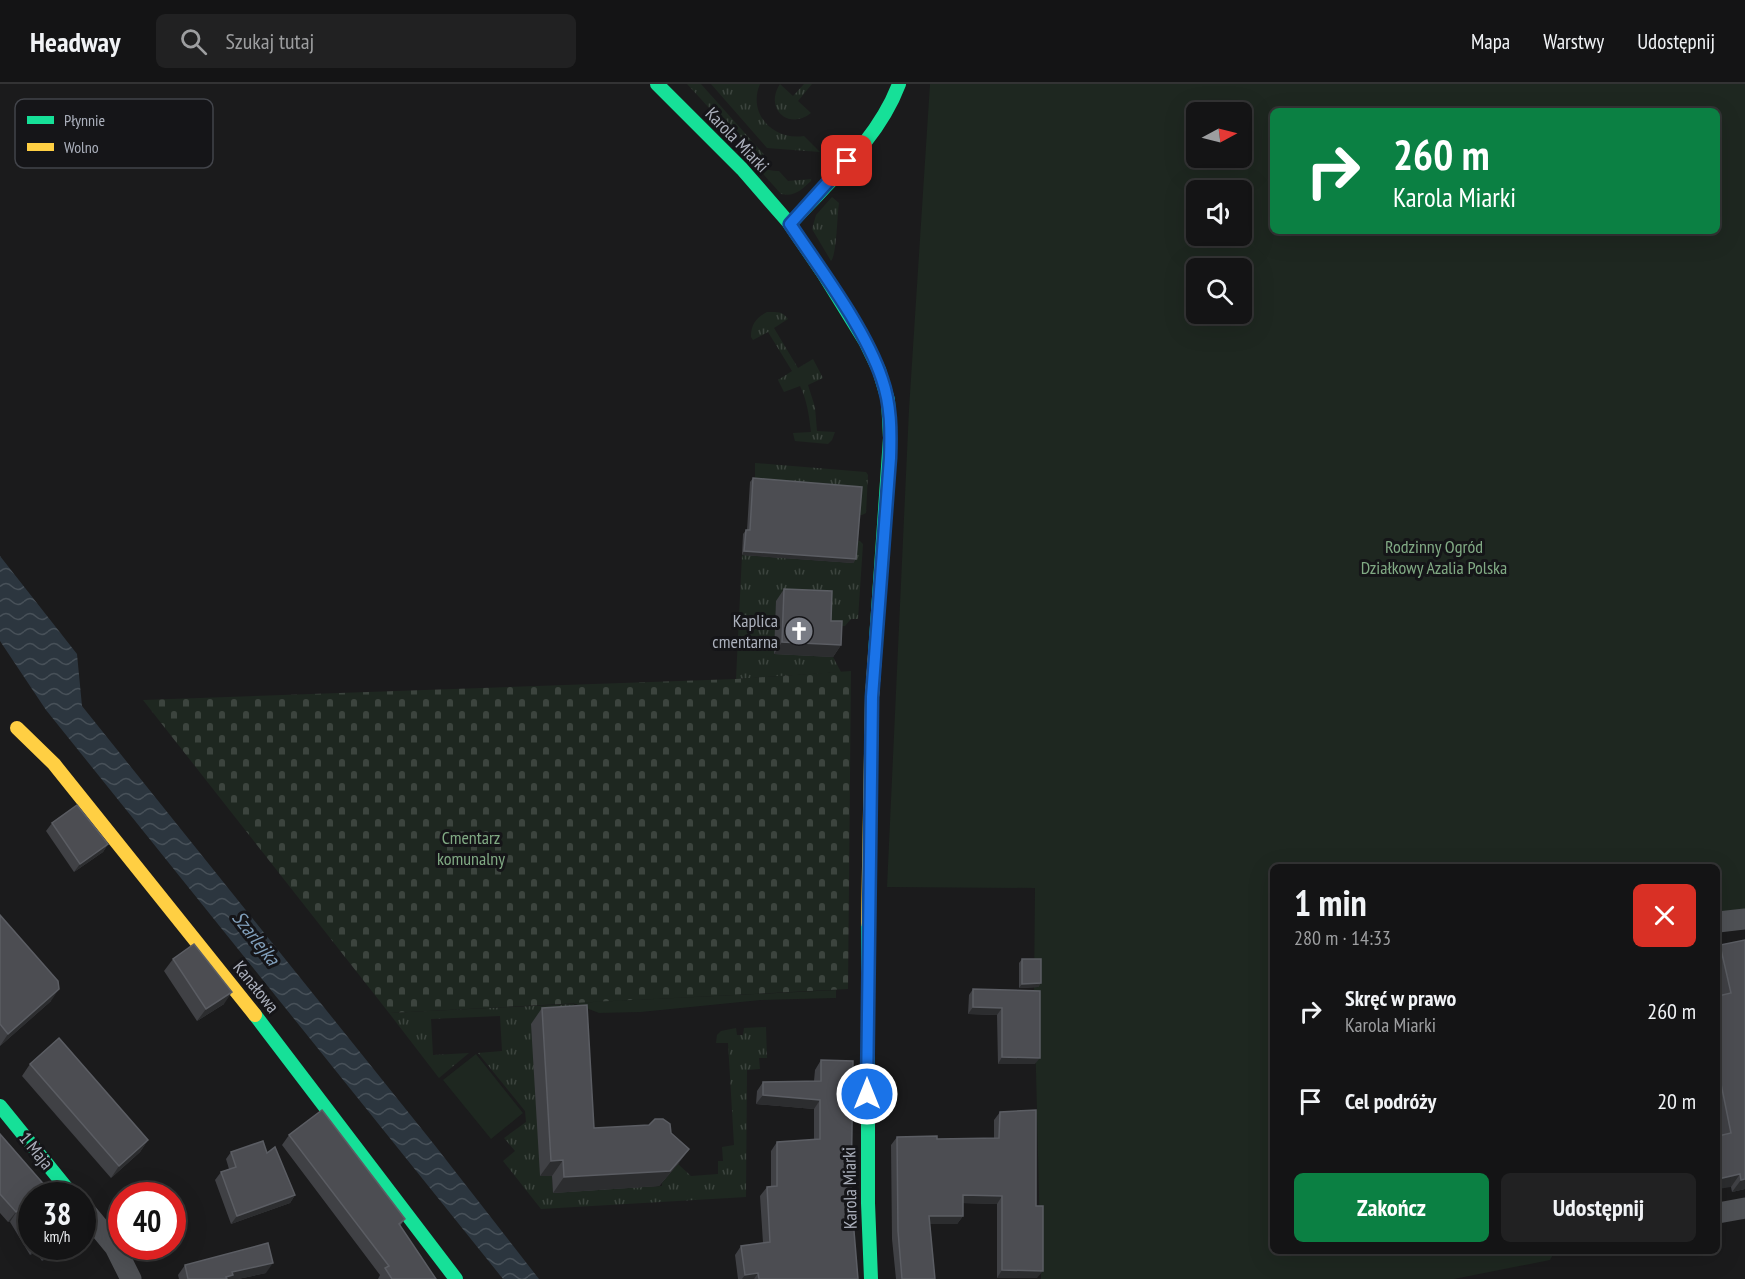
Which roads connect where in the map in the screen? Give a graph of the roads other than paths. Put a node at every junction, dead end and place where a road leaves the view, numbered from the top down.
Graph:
1 (657, 84) edge
2 (899, 84) edge
3 (790, 224) junction
4 (17, 728) dead end
5 (1745, 919) edge
6 (1720, 922) edge
7 (0, 1106) edge
8 (62, 1182) edge
9 (1745, 1208) edge
10 (1720, 1213) edge
11 (96, 1223) edge
12 (131, 1279) edge
13 (456, 1279) edge
14 (871, 1279) edge

1 - 3 street, Karola Miarki
2 - 3 street
3 - 14 street, Karola Miarki
4 - 13 street, Kanałowa
5 - 6 street
7 - 8 street, 1 Maja
9 - 10 street
11 - 12 street

